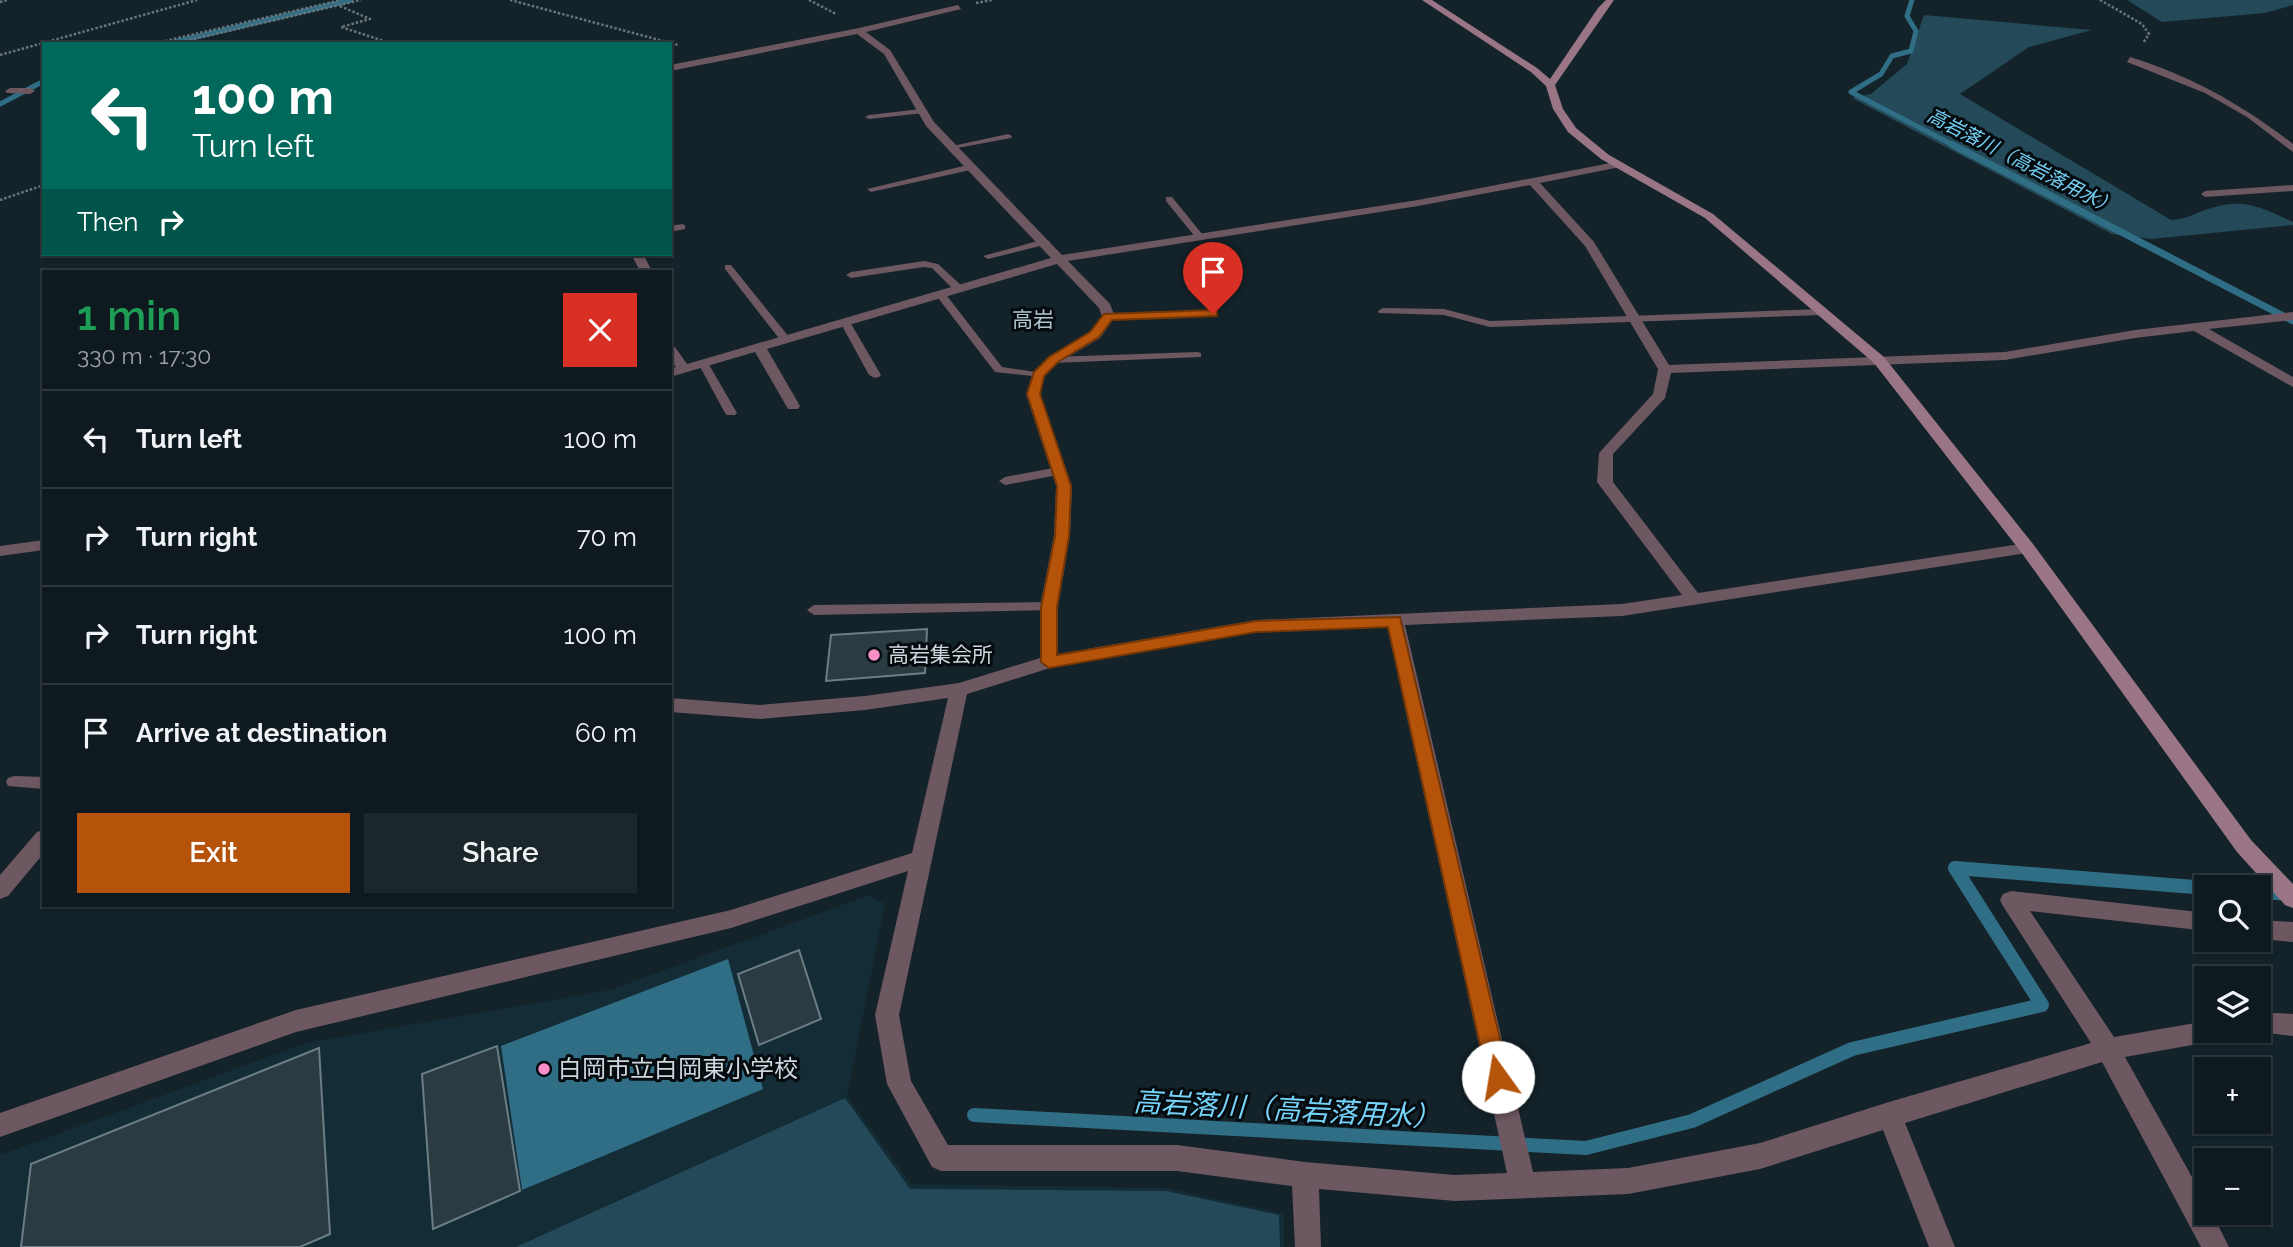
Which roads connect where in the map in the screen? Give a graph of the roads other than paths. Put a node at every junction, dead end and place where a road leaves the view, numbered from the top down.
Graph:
1 (1426, 0) edge
2 (1610, 0) edge
3 (958, 7) dead end
4 (859, 31) junction
5 (2130, 60) road end
6 (672, 68) edge
7 (1549, 85) junction
8 (10, 91) dead end
9 (30, 91) dead end
10 (921, 111) junction
11 (869, 117) dead end
12 (1008, 136) dead end
13 (952, 147) junction
14 (2293, 149) edge
15 (1616, 165) junction
16 (972, 167) junction
17 (1532, 181) junction
18 (2293, 188) edge
19 (871, 189) dead end
20 (2205, 194) dead end
21 (1169, 199) dead end
22 (682, 227) dead end
23 (672, 229) edge
24 (1199, 236) junction
25 (1045, 242) junction
26 (988, 256) dead end
27 (1061, 259) junction
28 (728, 267) dead end
29 (851, 275) dead end
30 (959, 289) junction
31 (940, 294) junction
32 (1383, 311) dead end
33 (1823, 312) junction
34 (1213, 314) dead end
35 (2293, 316) edge
36 (1109, 317) junction
37 (1636, 320) junction
38 (845, 322) junction
39 (2194, 326) junction
40 (785, 339) junction
41 (759, 347) junction
42 (1197, 355) dead end
43 (1054, 360) junction
44 (1879, 360) junction
45 (703, 363) junction
46 (1665, 369) junction
47 (677, 371) edge
48 (875, 375) dead end
49 (1038, 375) junction
50 (2293, 383) edge
51 (793, 406) dead end
52 (731, 414) dead end
53 (1059, 471) junction
54 (1005, 481) dead end
55 (42, 545) edge
56 (2027, 548) junction
57 (3, 554) edge
58 (1694, 599) junction
59 (1049, 607) junction
60 (814, 610) dead end
61 (1395, 621) junction
62 (1049, 662) junction
63 (959, 690) junction
64 (672, 705) edge
65 (15, 782) dead end
66 (42, 783) edge
67 (42, 840) edge
68 (920, 859) junction
69 (8, 869) edge
70 (0, 890) edge
71 (2293, 899) edge
72 (2194, 921) edge
73 (2271, 930) edge
74 (2293, 932) edge
75 (2271, 1024) edge
76 (2293, 1025) edge
77 (2194, 1034) edge
78 (2108, 1049) junction
79 (1889, 1114) junction
80 (0, 1125) edge
81 (1305, 1175) junction
82 (1522, 1185) junction
83 (1308, 1247) edge
84 (1942, 1247) edge
85 (2216, 1247) edge

1 - 7 street
2 - 7 street
3 - 4 street
4 - 6 street
4 - 10 street
5 - 14 street
7 - 15 street
8 - 9 street
10 - 11 lane
10 - 13 street
12 - 13 lane
13 - 16 street
15 - 17 street
15 - 33 street
16 - 19 lane
16 - 25 street
17 - 24 street
17 - 37 street
18 - 20 lane
21 - 24 lane
22 - 23 lane
24 - 27 street
25 - 26 lane
25 - 27 street
27 - 30 street
27 - 36 street
28 - 40 lane
29 - 30 lane
30 - 31 street
31 - 38 street
31 - 49 lane
32 - 37 lane
33 - 37 lane
33 - 44 street
34 - 36 lane
35 - 39 street
36 - 43 street
37 - 46 street
38 - 40 street
38 - 48 lane
39 - 44 street
39 - 50 street
40 - 41 street
41 - 45 street
41 - 51 street
42 - 43 lane
43 - 49 street
44 - 46 street
44 - 56 street
45 - 47 street
45 - 52 lane
46 - 58 street
49 - 53 street
53 - 54 lane
53 - 59 street
55 - 57 street
56 - 58 street
56 - 71 street
58 - 61 street
59 - 60 lane
59 - 62 street
61 - 62 street
61 - 82 street
62 - 63 street
63 - 64 street
63 - 68 street
65 - 66 lane
67 - 69 street
68 - 80 street
68 - 81 street
69 - 70 street
72 - 78 street
73 - 74 street
75 - 76 street
77 - 78 street
78 - 79 street
78 - 85 street
79 - 82 street
79 - 84 street
81 - 82 street
81 - 83 street

